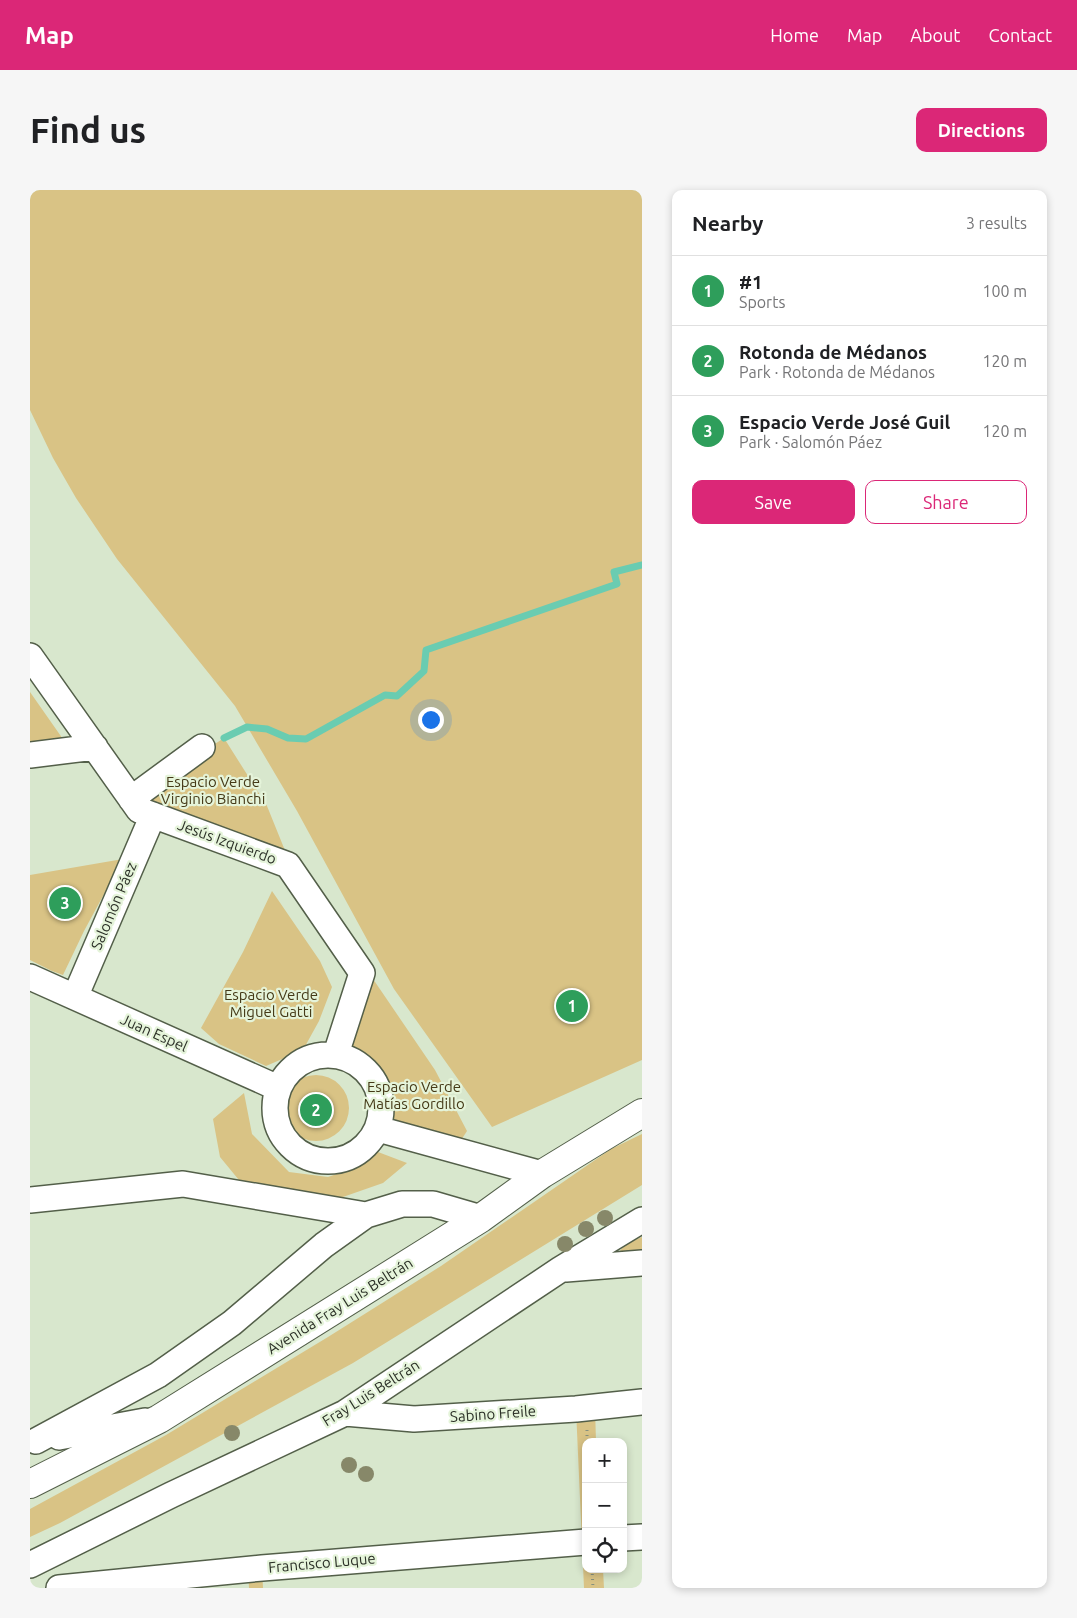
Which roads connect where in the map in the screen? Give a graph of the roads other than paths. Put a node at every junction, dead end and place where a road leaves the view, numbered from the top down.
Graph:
1 (30, 656) edge
2 (95, 747) junction
3 (202, 747) dead end
4 (30, 755) edge
5 (131, 799) junction
6 (153, 815) junction
7 (30, 977) edge
8 (75, 997) junction
9 (336, 1054) junction
10 (278, 1088) junction
11 (642, 1113) edge
12 (378, 1129) junction
13 (542, 1174) junction
14 (30, 1200) edge
15 (366, 1215) junction
16 (481, 1218) junction
17 (642, 1220) edge
18 (642, 1263) edge
19 (561, 1270) junction
20 (642, 1402) edge
21 (344, 1413) junction
22 (160, 1419) junction
23 (33, 1442) edge
24 (30, 1484) edge
25 (642, 1537) edge
26 (627, 1538) edge
27 (582, 1542) edge
28 (30, 1565) edge
29 (59, 1588) edge

1 - 2 street, Jesús Izquierdo
2 - 4 street
2 - 5 street, Jesús Izquierdo
3 - 5 street
5 - 6 street, Jesús Izquierdo
6 - 8 street, Salomón Páez
6 - 9 street, Jesús Izquierdo
7 - 8 street, Juan Espel
8 - 10 street, Juan Espel
9 - 10 street
9 - 12 street
10 - 12 street
11 - 13 main road, Avenida Fray Luis Beltrán
12 - 13 street
13 - 16 main road, Avenida Fray Luis Beltrán
14 - 15 street
15 - 16 street
15 - 23 street
16 - 22 main road, Avenida Fray Luis Beltrán
17 - 19 street, Fray Luis Beltrán
18 - 19 street
19 - 21 street, Fray Luis Beltrán
20 - 21 street, Sabino Freile
21 - 28 street, Fray Luis Beltrán
22 - 23 street
22 - 24 main road, Avenida Fray Luis Beltrán
25 - 26 street
27 - 29 street, Francisco Luque

